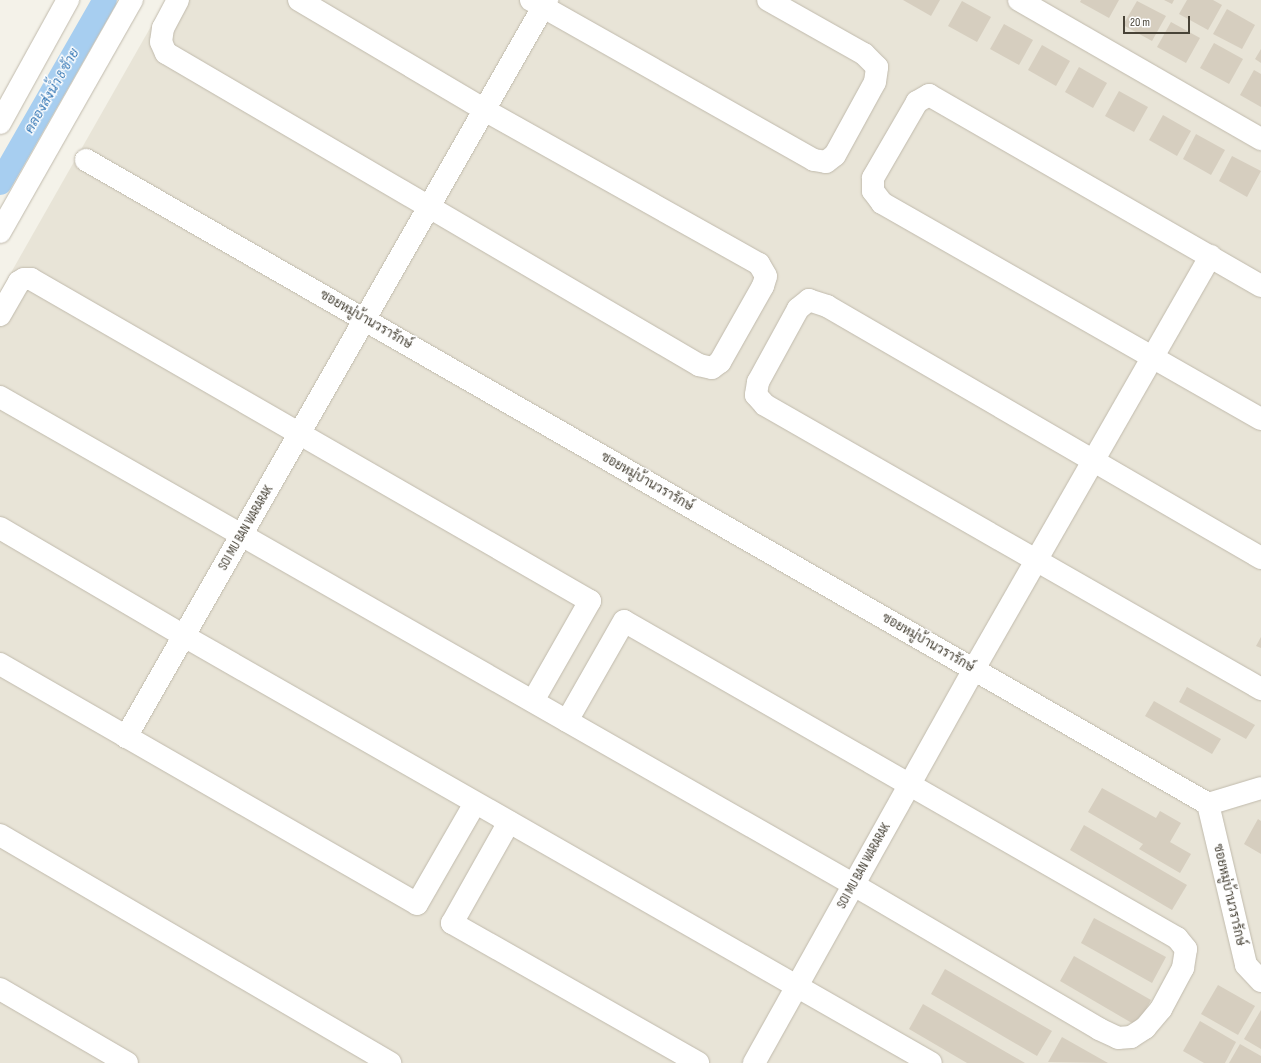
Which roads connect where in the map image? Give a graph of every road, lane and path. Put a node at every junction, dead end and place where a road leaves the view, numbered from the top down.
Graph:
1 (68, 0) edge
2 (132, 0) edge
3 (178, 0) edge
4 (299, 0) edge
5 (768, 0) edge
6 (1019, 0) edge
7 (540, 2) edge
8 (485, 110) junction
9 (0, 123) edge
10 (1261, 139) edge
11 (86, 160) dead end
12 (429, 208) junction
13 (0, 232) edge
14 (1210, 256) junction
15 (1261, 286) edge
16 (0, 315) edge
17 (365, 320) junction
18 (1153, 357) junction
19 (0, 397) edge
20 (1261, 419) edge
21 (299, 435) junction
22 (1093, 462) junction
23 (0, 528) edge
24 (242, 535) junction
25 (1261, 558) edge
26 (1037, 560) junction
27 (184, 636) junction
28 (0, 664) edge
29 (974, 669) junction
30 (1261, 689) edge
31 (533, 701) junction
32 (567, 720) junction
33 (126, 736) junction
34 (910, 784) junction
35 (1261, 788) edge
36 (475, 802) junction
37 (1208, 804) junction
38 (509, 822) junction
39 (0, 835) edge
40 (854, 885) junction
41 (1261, 981) edge
42 (797, 986) junction
43 (0, 989) edge
44 (127, 1063) edge
45 (390, 1063) edge
46 (698, 1063) edge
47 (754, 1063) edge
48 (931, 1063) edge

1 - 9 street
2 - 13 street
3 - 12 street
4 - 8 street
5 - 7 street
6 - 10 street
7 - 8 street, SOI MU BAN WARARAK
8 - 12 street, SOI MU BAN WARARAK
8 - 12 street
11 - 17 street, ซอยหมู่บ้านวรารักษ์
12 - 17 street, SOI MU BAN WARARAK
14 - 15 street
14 - 18 street, SOI MU BAN WARARAK
14 - 18 street
16 - 21 street
17 - 21 street, SOI MU BAN WARARAK
17 - 29 street, ซอยหมู่บ้านวรารักษ์
18 - 20 street
18 - 22 street, SOI MU BAN WARARAK
19 - 24 street
21 - 24 street, SOI MU BAN WARARAK
21 - 31 street
22 - 25 street
22 - 26 street, SOI MU BAN WARARAK
22 - 26 street
23 - 27 street
24 - 27 street, SOI MU BAN WARARAK
24 - 31 street
26 - 29 street, SOI MU BAN WARARAK
26 - 30 street
27 - 33 street, SOI MU BAN WARARAK
27 - 36 street
28 - 33 street
29 - 34 street, SOI MU BAN WARARAK
29 - 37 street, ซอยหมู่บ้านวรารักษ์
31 - 32 street
32 - 34 street
32 - 40 street
33 - 36 street
34 - 40 street, SOI MU BAN WARARAK
34 - 40 street
35 - 37 street
36 - 38 street
37 - 41 street, ซอยหมู่บ้านวรารักษ์
38 - 42 street
38 - 46 street
39 - 45 street
40 - 42 street, SOI MU BAN WARARAK
42 - 47 street, SOI MU BAN WARARAK
42 - 48 street
43 - 44 street

